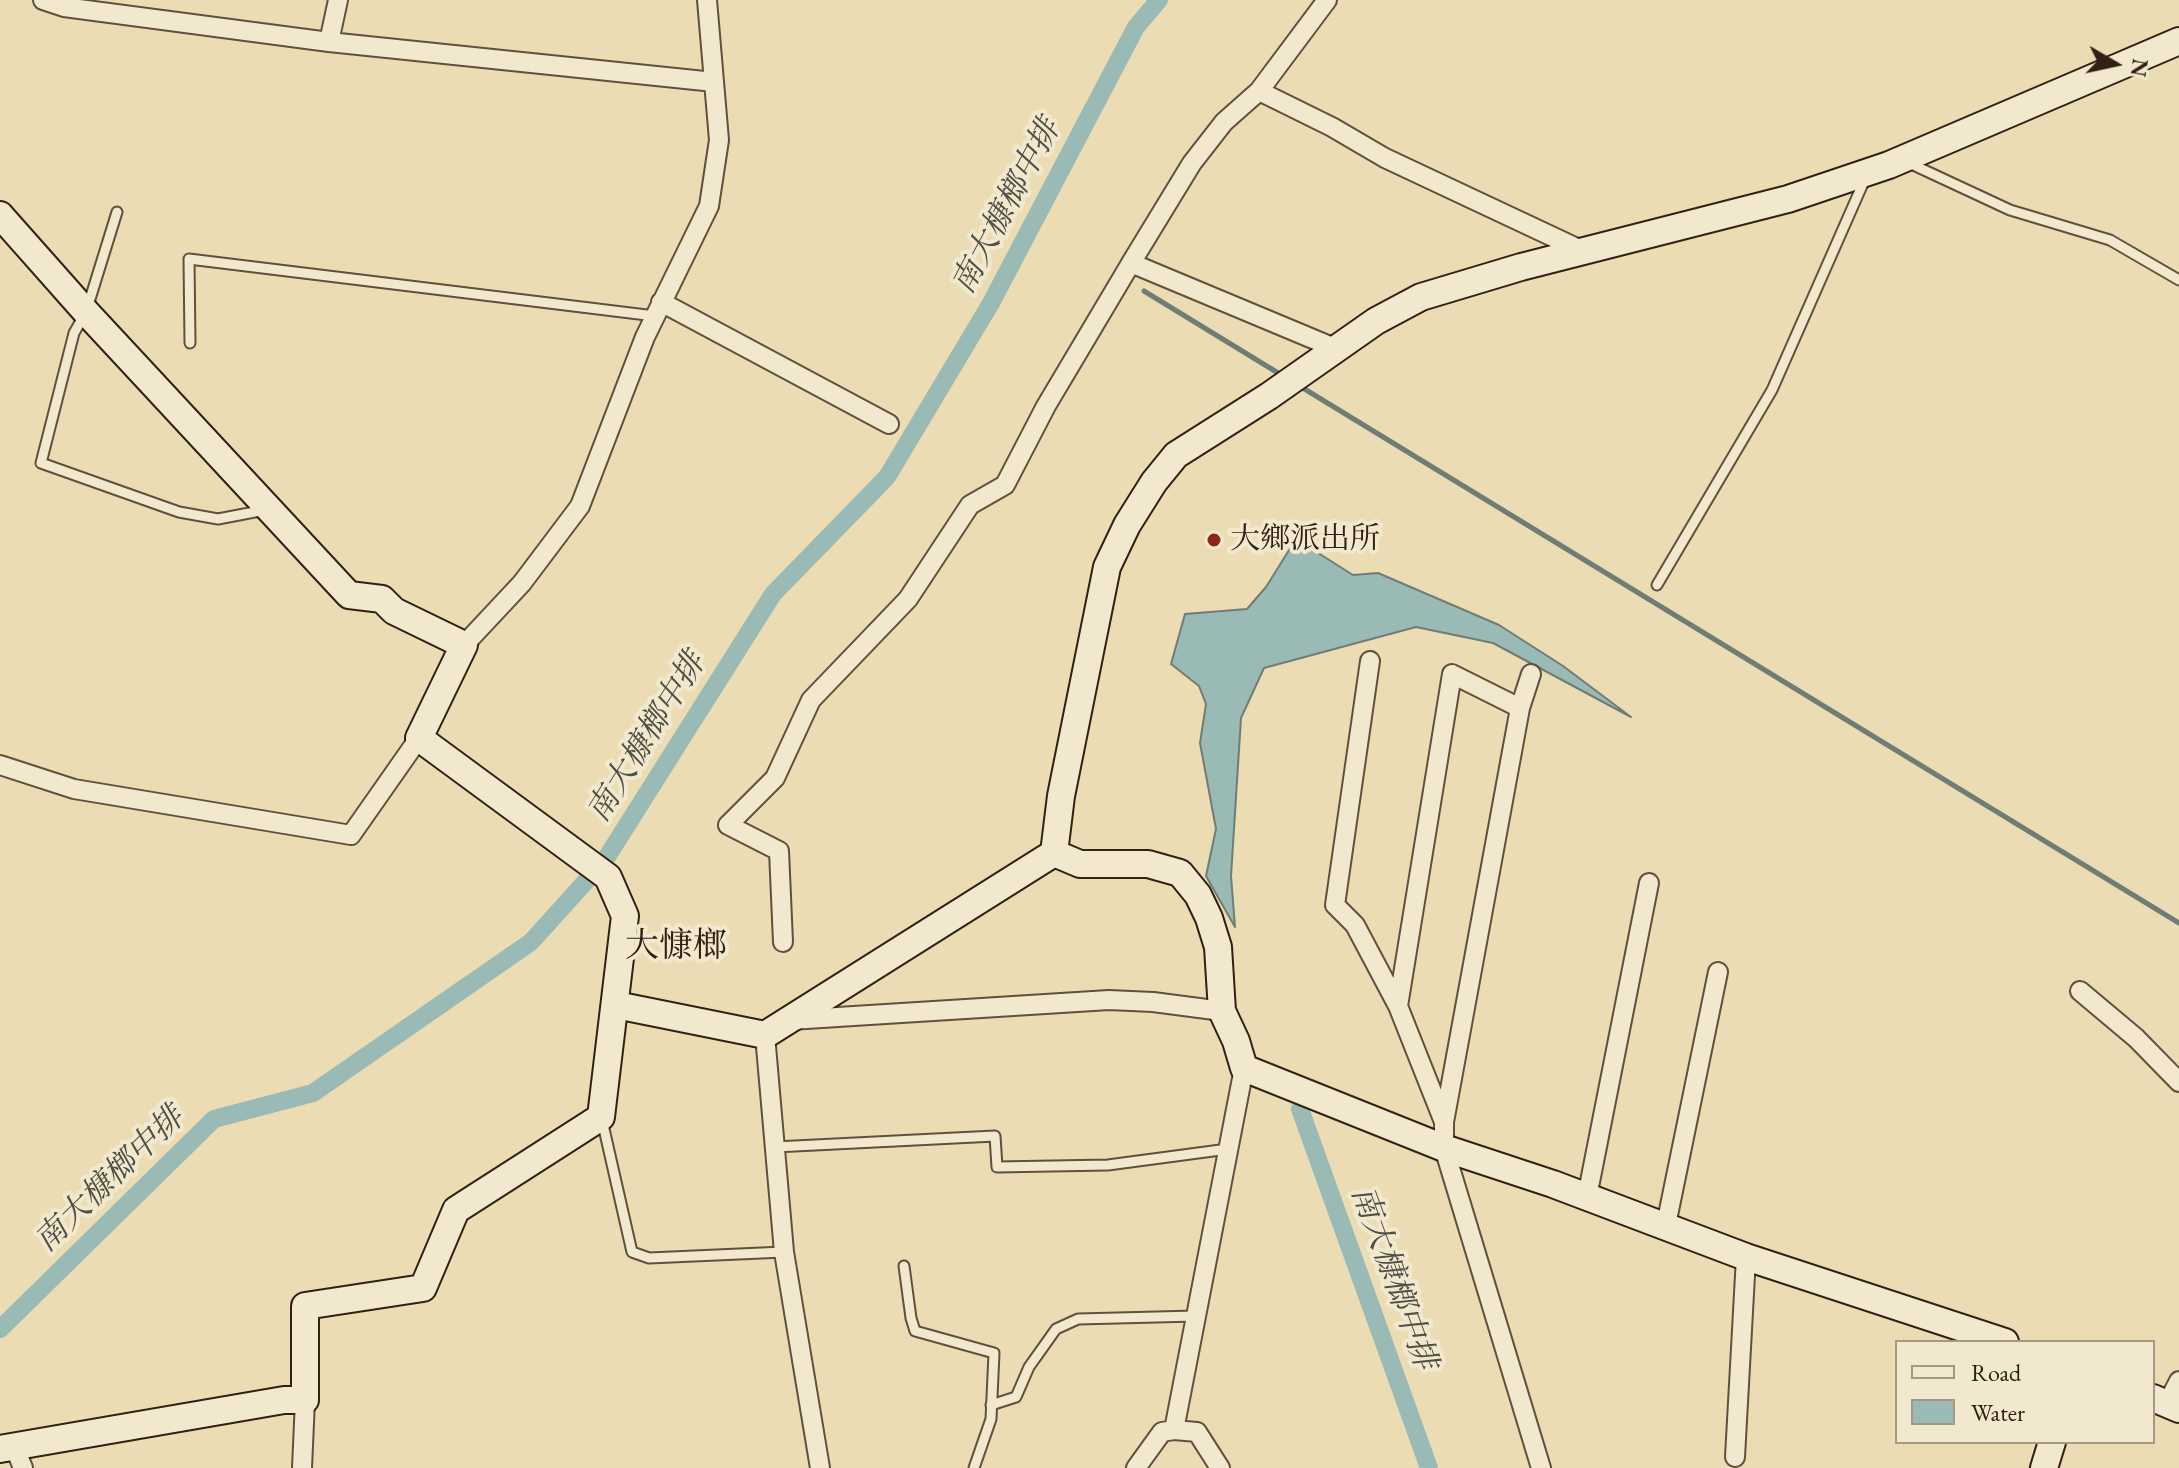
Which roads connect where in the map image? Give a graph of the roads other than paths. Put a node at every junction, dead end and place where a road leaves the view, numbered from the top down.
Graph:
1 (43, 0) edge
2 (338, 0) edge
3 (707, 0) edge
4 (1327, 0) edge
5 (64, 3) edge
6 (2179, 41) edge
7 (329, 42) junction
8 (714, 82) junction
9 (1259, 91) junction
10 (1902, 159) junction
11 (1868, 172) junction
12 (117, 212) dead end
13 (0, 215) edge
14 (1583, 251) junction
15 (1131, 263) junction
16 (2179, 280) edge
17 (658, 309) junction
18 (86, 312) junction
19 (190, 343) dead end
20 (1337, 349) junction
21 (889, 424) dead end
22 (268, 510) junction
23 (1657, 585) dead end
24 (464, 645) junction
25 (1370, 661) dead end
26 (1531, 674) dead end
27 (1520, 708) junction
28 (419, 738) junction
29 (0, 765) edge
30 (1054, 853) junction
31 (1649, 883) dead end
32 (783, 942) dead end
33 (1718, 972) dead end
34 (2080, 991) dead end
35 (616, 1005) junction
36 (1398, 1006) junction
37 (1222, 1011) junction
38 (788, 1021) junction
39 (765, 1035) junction
40 (1244, 1068) junction
41 (2179, 1082) edge
42 (601, 1117) junction
43 (1444, 1135) junction
44 (775, 1147) junction
45 (1228, 1149) junction
46 (1587, 1197) junction
47 (1666, 1225) junction
48 (784, 1252) junction
49 (1746, 1257) junction
50 (904, 1266) dead end
51 (1196, 1316) junction
52 (1999, 1340) edge
53 (305, 1400) junction
54 (991, 1405) junction
55 (1174, 1430) junction
56 (2051, 1444) edge
57 (12, 1454) edge
58 (1735, 1457) dead end
59 (302, 1468) edge
60 (820, 1468) edge
61 (974, 1468) edge
62 (1136, 1468) edge
63 (1220, 1468) edge
64 (1541, 1468) edge
65 (2044, 1468) edge

1 - 5 street
2 - 7 street
3 - 8 street
4 - 9 street
5 - 7 street
6 - 10 street
7 - 8 street
8 - 17 street
9 - 14 street
9 - 15 street
10 - 11 street
10 - 16 lane
11 - 14 street
11 - 23 lane
12 - 18 lane
13 - 18 street
14 - 20 street
15 - 20 street
15 - 32 street
17 - 19 lane
17 - 21 street
17 - 24 street
18 - 22 street
18 - 22 lane
20 - 30 street
22 - 24 street
24 - 28 street
25 - 36 street
26 - 27 street
27 - 36 street
27 - 43 street
28 - 29 street
28 - 35 street
30 - 37 street
30 - 38 street
31 - 46 street
33 - 47 street
34 - 41 street
35 - 39 street
35 - 42 street
36 - 43 street
37 - 38 street
37 - 40 street
38 - 39 street
39 - 44 street
40 - 43 street
40 - 45 street
42 - 48 lane
42 - 53 street
43 - 46 street
43 - 64 street
44 - 45 lane
44 - 48 street
45 - 51 street
46 - 47 street
47 - 49 street
48 - 60 street
49 - 52 street
49 - 58 street
50 - 54 lane
51 - 54 lane
51 - 55 street
53 - 57 street
53 - 59 street
54 - 61 lane
55 - 62 street
55 - 63 street
56 - 65 street

